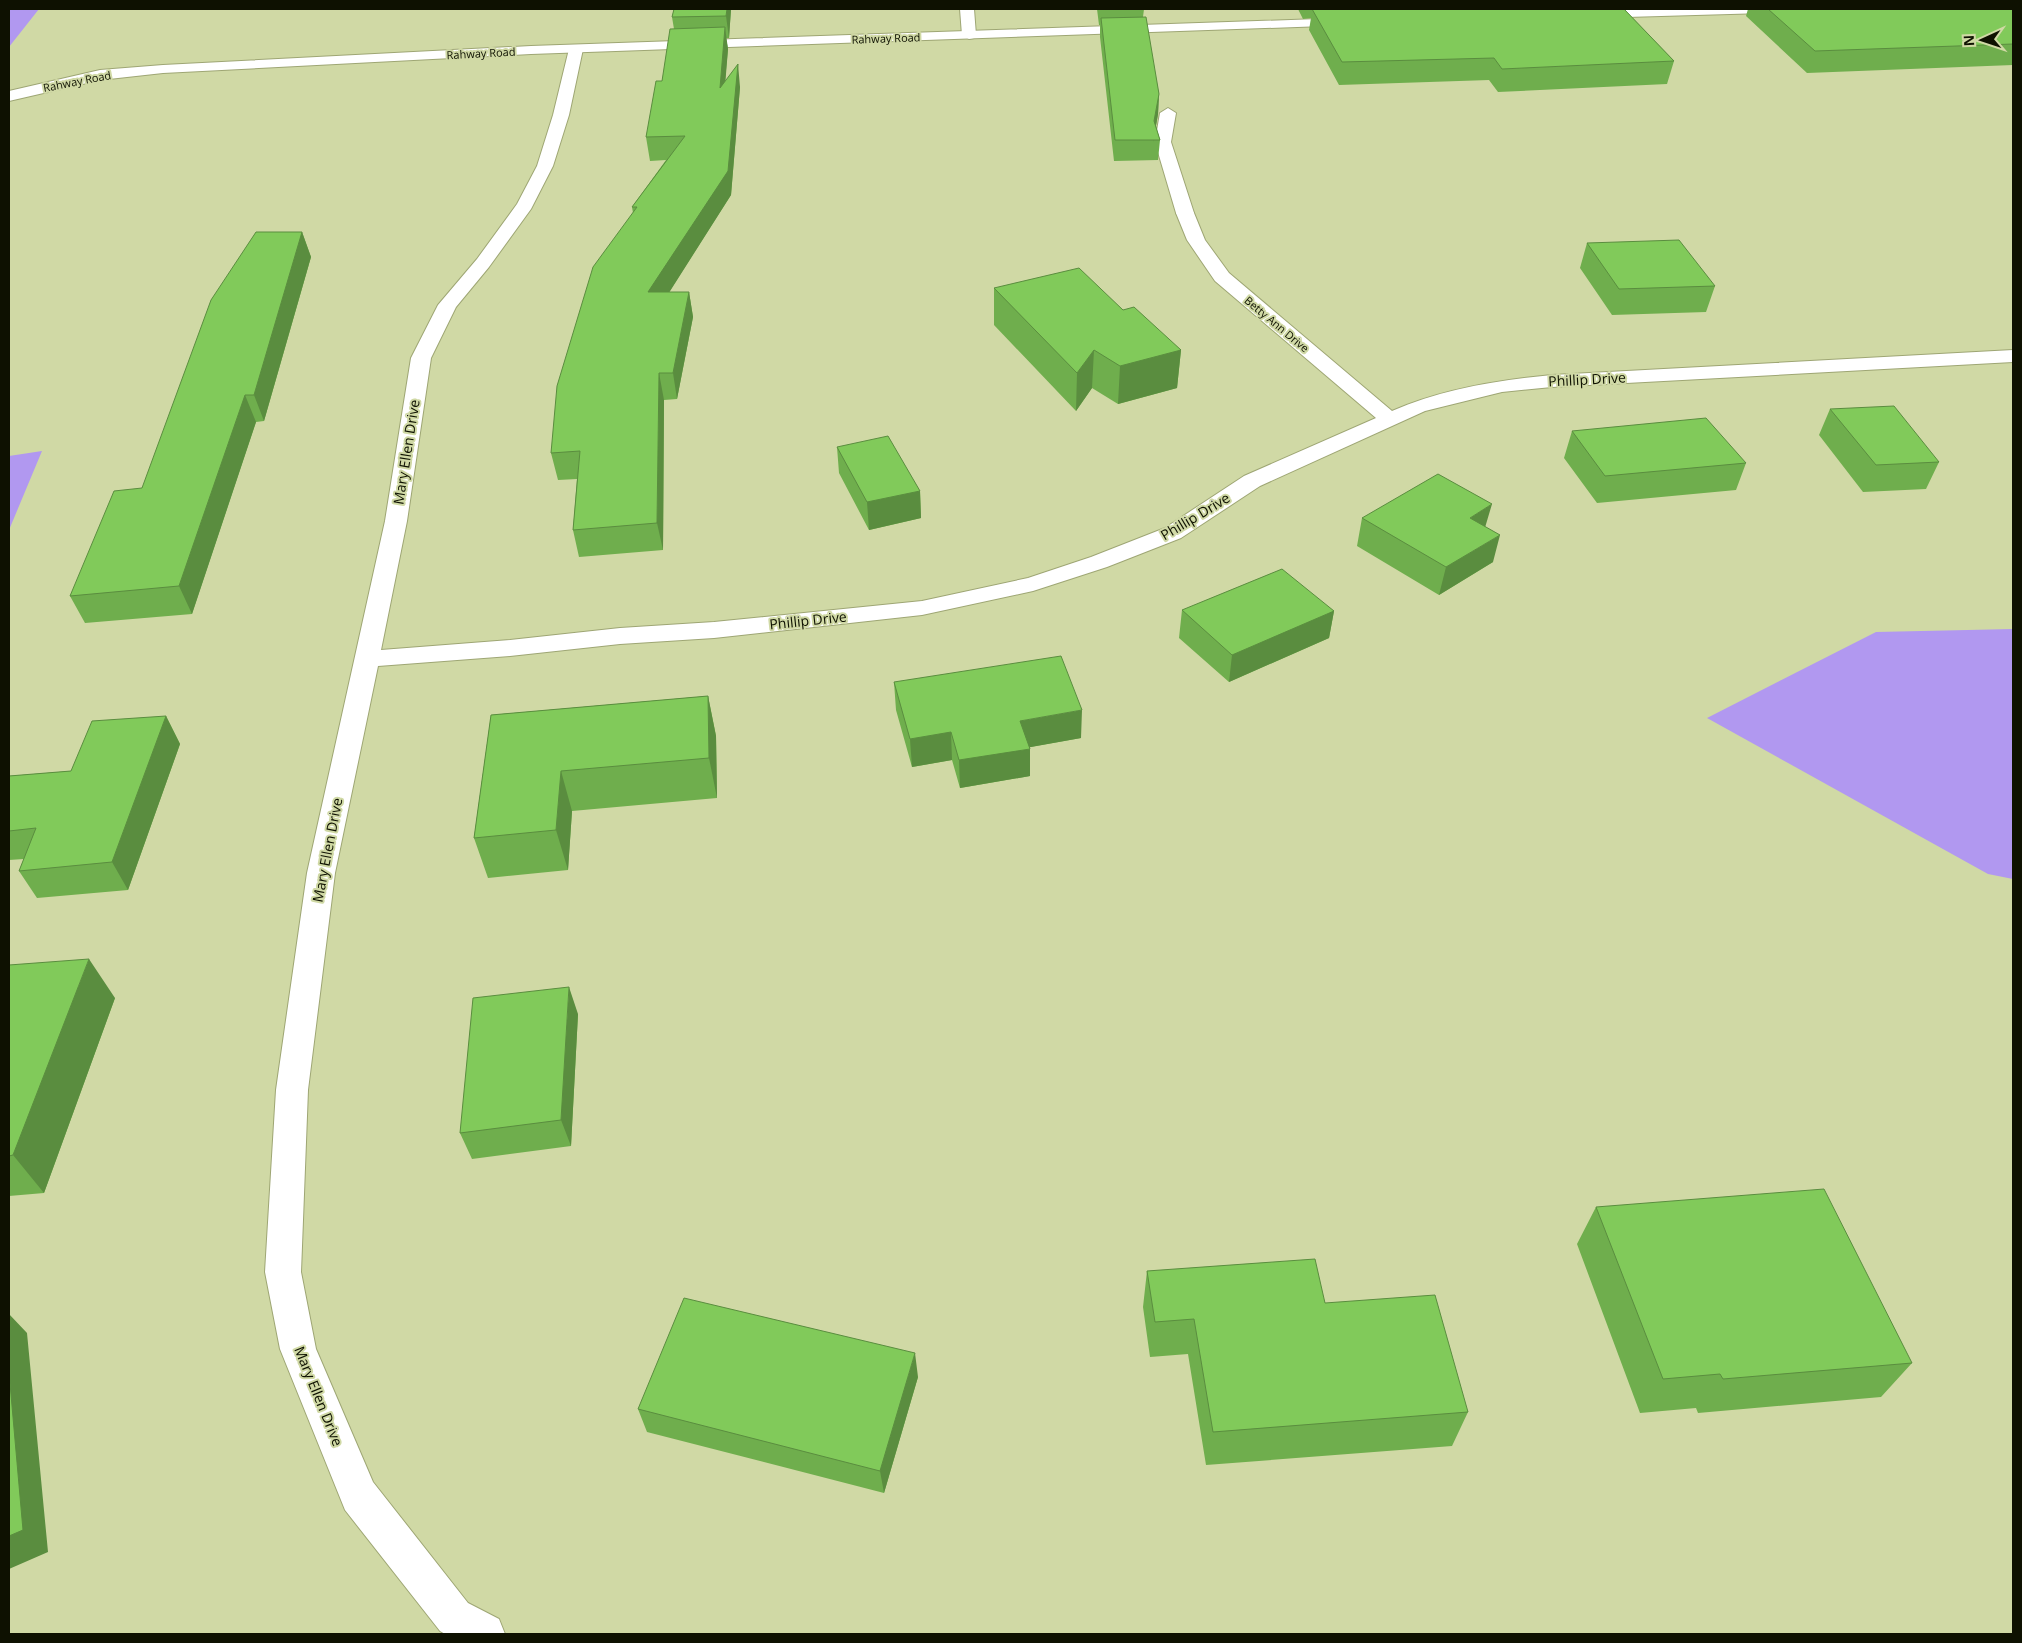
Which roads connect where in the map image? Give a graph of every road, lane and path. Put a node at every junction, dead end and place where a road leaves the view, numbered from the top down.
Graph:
1 (967, 9) edge
2 (1765, 9) edge
3 (1576, 15) edge
4 (1357, 22) edge
5 (969, 35) junction
6 (576, 49) junction
7 (9, 96) edge
8 (1168, 113) dead end
9 (2013, 356) edge
10 (1389, 419) junction
11 (367, 659) junction
12 (484, 1634) edge

1 - 5 street
2 - 3 street
4 - 5 street, Rahway Road
5 - 6 street, Rahway Road
6 - 7 street, Rahway Road
6 - 11 street, Mary Ellen Drive
8 - 10 street, Betty Ann Drive
9 - 10 street, Phillip Drive
10 - 11 street, Phillip Drive
11 - 12 street, Mary Ellen Drive

